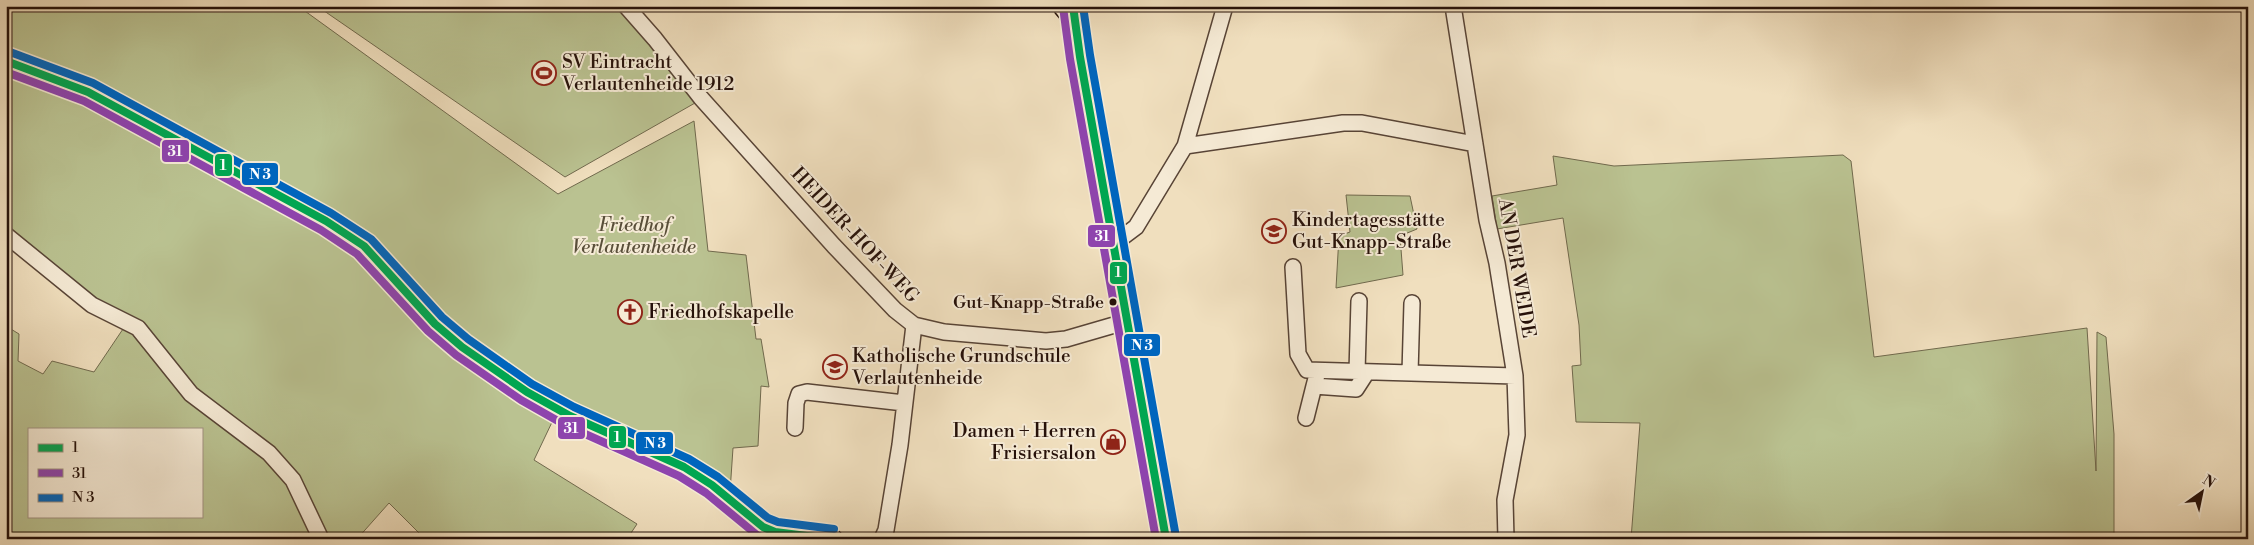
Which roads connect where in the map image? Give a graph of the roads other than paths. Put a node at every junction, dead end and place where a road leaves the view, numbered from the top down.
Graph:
1 (626, 6) edge
2 (1225, 6) edge
3 (1453, 6) edge
4 (1070, 11) edge
5 (6, 60) edge
6 (1475, 144) junction
7 (1185, 146) junction
8 (6, 235) edge
9 (1114, 238) junction
10 (1293, 267) dead end
11 (1359, 301) dead end
12 (1412, 303) dead end
13 (1128, 321) junction
14 (914, 325) junction
15 (1362, 372) junction
16 (1410, 373) junction
17 (1515, 376) junction
18 (1316, 379) junction
19 (904, 403) junction
20 (1306, 418) dead end
21 (795, 428) dead end
22 (774, 536) edge
23 (321, 539) edge
24 (833, 539) edge
25 (882, 539) edge
26 (1166, 539) edge
27 (1506, 539) edge

1 - 14 street, HEIDER-HOF-WEG
2 - 7 street
3 - 6 street, AN DER WEIDE
4 - 9 main road
5 - 22 main road
6 - 7 street
6 - 17 street, AN DER WEIDE
7 - 9 street
8 - 23 street
9 - 13 main road
10 - 18 street
11 - 15 street
12 - 16 street
13 - 14 street, HEIDER-HOF-WEG
13 - 26 main road
14 - 19 street
15 - 16 street
15 - 18 street
16 - 17 street
17 - 27 street, AN DER WEIDE
18 - 20 street
19 - 21 street
19 - 25 street
22 - 24 main road

